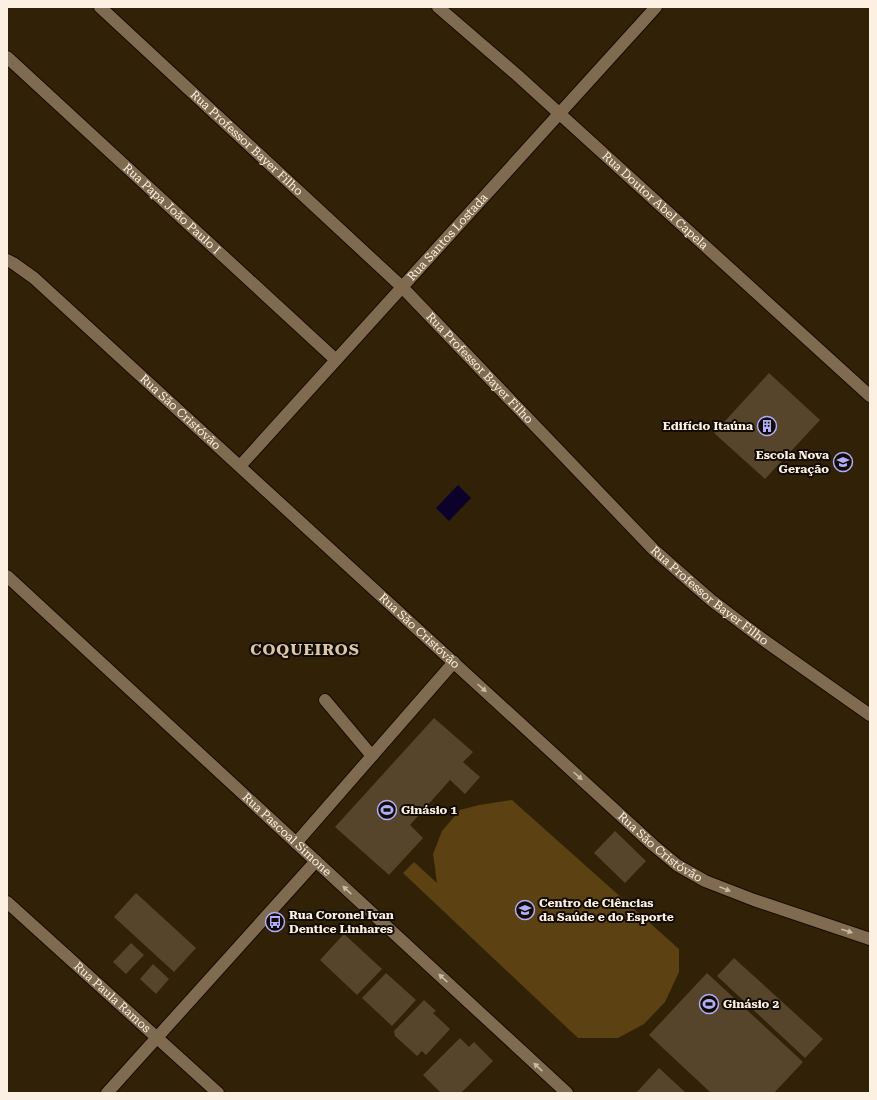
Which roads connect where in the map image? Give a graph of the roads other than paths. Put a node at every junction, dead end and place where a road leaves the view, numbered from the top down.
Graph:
1 (100, 7) edge
2 (438, 7) edge
3 (656, 7) edge
4 (7, 57) edge
5 (560, 113) junction
6 (7, 260) edge
7 (402, 287) junction
8 (336, 360) junction
9 (870, 396) edge
10 (240, 466) junction
11 (7, 576) edge
12 (454, 662) junction
13 (324, 700) dead end
14 (870, 714) edge
15 (372, 756) junction
16 (296, 843) junction
17 (316, 861) junction
18 (7, 902) edge
19 (870, 939) edge
20 (157, 1038) junction
21 (107, 1093) edge
22 (218, 1093) edge
23 (567, 1093) edge

1 - 7 street, Rua Professor Bayer Filho
2 - 5 street, Rua Doutor Abel Capela
3 - 5 street, Rua Santos Lostada
4 - 8 street, Rua Papa João Paulo I
5 - 7 street, Rua Santos Lostada
5 - 9 street, Rua Doutor Abel Capela
6 - 10 street, Rua São Cristóvão
7 - 8 street, Rua Santos Lostada
7 - 14 street, Rua Professor Bayer Filho
8 - 10 street, Rua Santos Lostada
10 - 12 street, Rua São Cristóvão
11 - 16 street, Rua Pascoal Simone
12 - 15 street
12 -> 19 street, Rua São Cristóvão
13 - 15 street
15 - 16 street
16 - 17 street, Rua Pascoal Simone
17 - 20 street
23 -> 17 street, Rua Pascoal Simone
18 - 20 street, Rua Paula Ramos
20 - 21 street
20 - 22 street, Rua Paula Ramos

